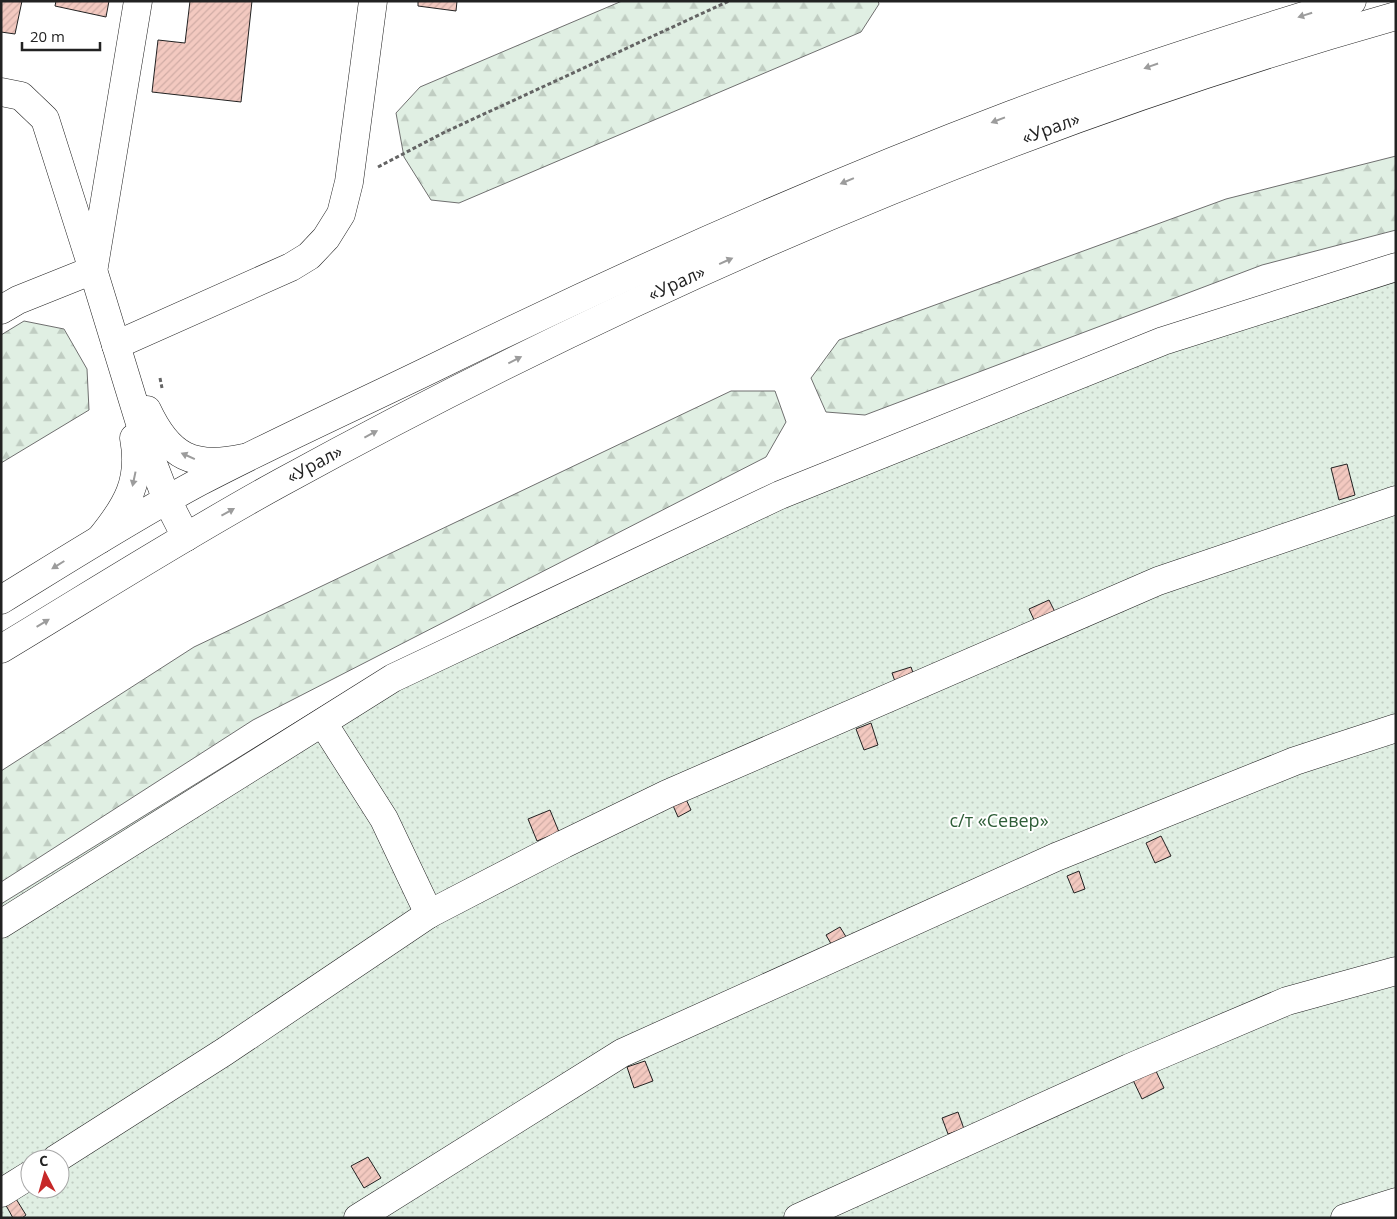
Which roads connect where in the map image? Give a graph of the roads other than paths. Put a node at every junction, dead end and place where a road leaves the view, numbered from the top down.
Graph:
1 (138, 1) edge
2 (373, 1) edge
3 (1352, 1) edge
4 (1396, 16) edge
5 (1, 92) edge
6 (1396, 267) edge
7 (93, 270) junction
8 (1, 310) edge
9 (116, 345) junction
10 (253, 456) junction
11 (167, 500) junction
12 (1396, 500) edge
13 (186, 537) junction
14 (100, 540) junction
15 (1, 600) edge
16 (1, 649) edge
17 (323, 723) junction
18 (1396, 728) edge
19 (429, 914) junction
20 (1, 924) edge
21 (1396, 971) edge
22 (70, 1150) edge
23 (20, 1181) edge
24 (1, 1193) edge
25 (1396, 1202) edge
26 (358, 1218) edge
27 (798, 1218) edge
28 (1345, 1218) edge

1 - 7 main road
2 - 9 main road
3 -> 10 main road, «Урал»
13 -> 4 main road, «Урал»
5 - 7 main road
6 - 17 main road
7 - 8 main road
7 - 9 main road
10 -> 9 main road
9 - 11 main road
9 -> 14 main road
10 - 11 main road, «Урал»
11 - 13 main road
11 - 14 main road, «Урал»
12 - 19 main road
16 -> 13 main road, «Урал»
14 -> 15 main road, «Урал»
17 - 19 main road
17 - 20 main road
18 - 26 main road
19 - 22 main road
21 - 27 main road
23 - 24 main road
25 - 28 main road

